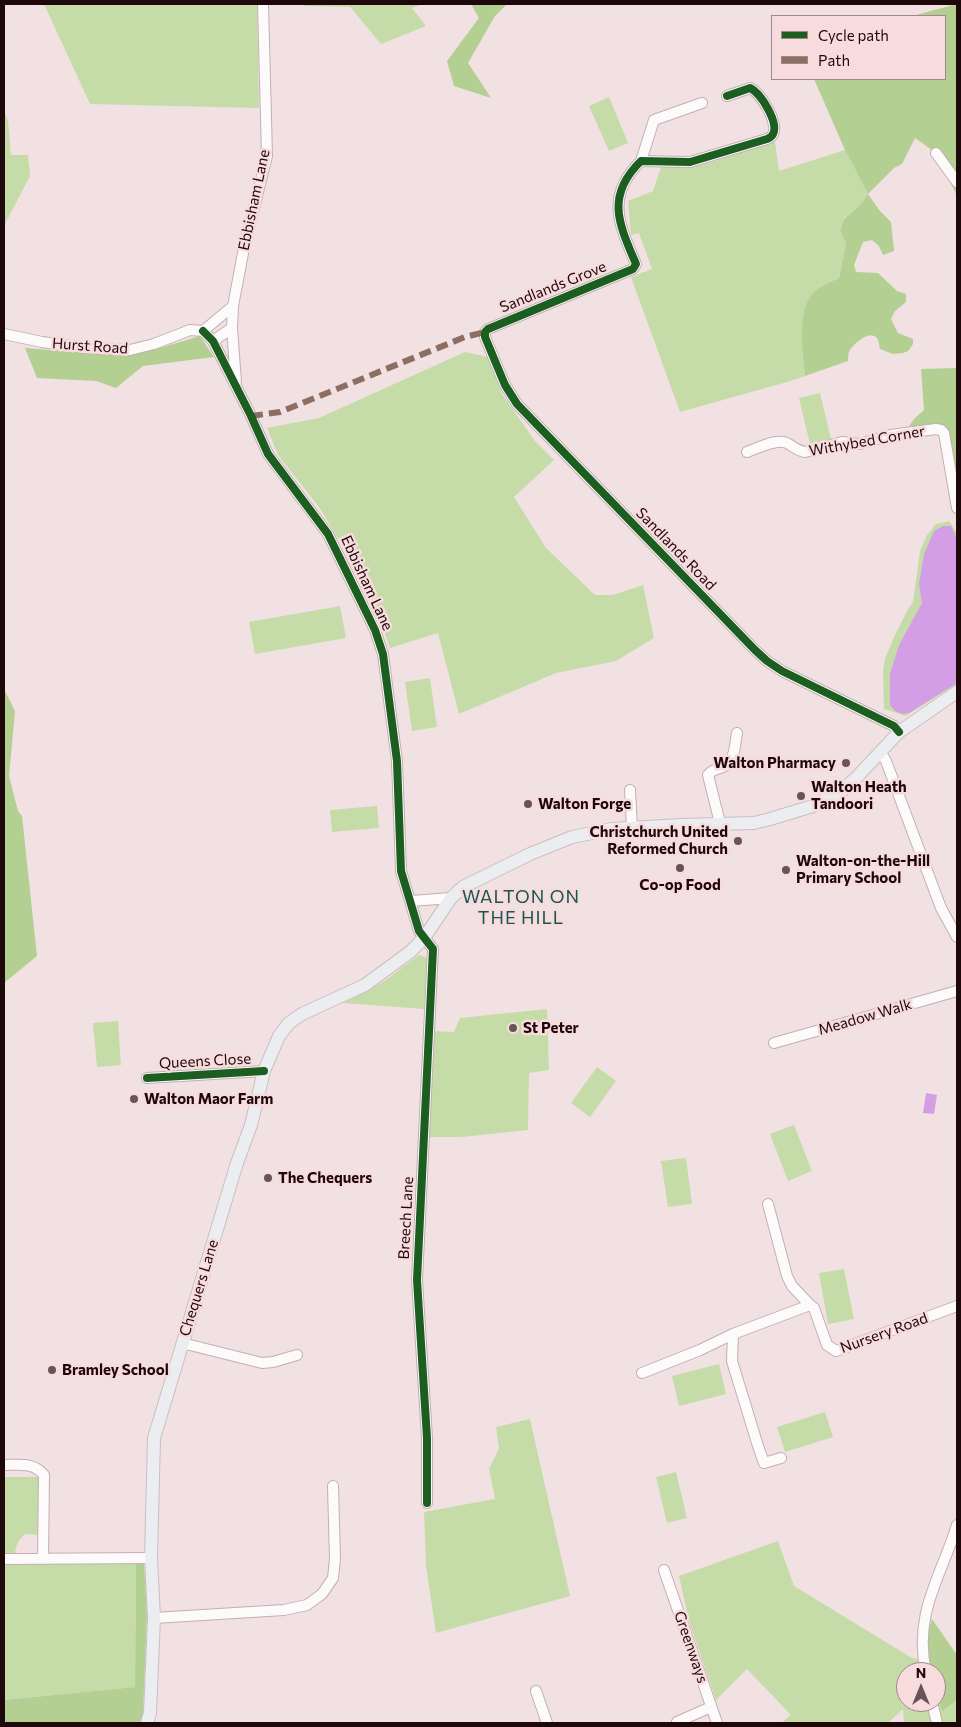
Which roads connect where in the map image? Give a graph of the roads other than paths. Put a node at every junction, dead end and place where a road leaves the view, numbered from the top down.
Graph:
1 (263, 4) edge
2 (727, 96) dead end
3 (702, 103) dead end
4 (936, 153) dead end
5 (641, 162) junction
6 (957, 182) edge
7 (233, 306) junction
8 (232, 328) junction
9 (203, 331) junction
10 (485, 332) joint
11 (4, 334) edge
12 (213, 341) junction
13 (236, 388) junction
14 (747, 452) dead end
15 (957, 508) edge
16 (957, 692) edge
17 (900, 732) junction
18 (737, 733) dead end
19 (880, 752) junction
20 (630, 790) dead end
21 (720, 823) junction
22 (632, 828) junction
23 (451, 898) junction
24 (411, 901) junction
25 (957, 937) edge
26 (424, 938) junction
27 (957, 991) edge
28 (774, 1043) dead end
29 (264, 1071) junction
30 (148, 1078) dead end
31 (768, 1204) dead end
32 (810, 1304) junction
33 (957, 1306) edge
34 (733, 1334) junction
35 (182, 1343) junction
36 (297, 1356) dead end
37 (642, 1373) dead end
38 (781, 1458) dead end
39 (4, 1465) edge
40 (334, 1486) dead end
41 (427, 1503) dead end
42 (957, 1525) edge
43 (151, 1558) junction
44 (4, 1559) edge
45 (43, 1559) junction
46 (664, 1570) dead end
47 (154, 1618) junction
48 (925, 1662) edge
49 (536, 1691) dead end
50 (712, 1707) junction
51 (677, 1722) dead end
52 (147, 1723) edge
53 (548, 1723) edge
54 (717, 1723) edge

1 - 7 street, Ebbisham Lane
2 - 5 street
3 - 5 street
4 - 6 street
5 - 10 street, Sandlands Grove
7 - 8 street, Ebbisham Lane
7 - 9 street
8 - 12 street
8 - 13 street, Ebbisham Lane
9 - 11 street, Hurst Road
9 - 12 street, Ebbisham Lane
10 - 17 street, Sandlands Road
12 - 13 street, Ebbisham Lane
13 - 24 street, Ebbisham Lane
14 - 15 street, Withybed Corner
16 - 17 main road, Chequers Lane
17 - 19 main road, Chequers Lane
18 - 21 street
19 - 21 main road, Chequers Lane
19 - 25 street
20 - 22 street
21 - 22 main road, Chequers Lane
22 - 23 main road, Chequers Lane
23 - 24 street
23 - 26 main road, Chequers Lane
24 - 26 street, Ebbisham Lane
26 - 29 main road, Chequers Lane
26 - 41 street, Breech Lane
27 - 28 street, Meadow Walk
29 - 30 street, Queens Close
29 - 35 main road, Chequers Lane
31 - 32 street, Nursery Road
32 - 33 street, Nursery Road
32 - 34 street
34 - 37 street
34 - 38 street
35 - 36 street
35 - 43 main road, Chequers Lane
39 - 45 street
40 - 47 street
42 - 48 street
43 - 45 street
43 - 47 main road, Chequers Lane
44 - 45 street
46 - 50 street, Greenways
47 - 52 main road, Chequers Lane
49 - 53 street
50 - 51 street
50 - 54 street, Greenways

